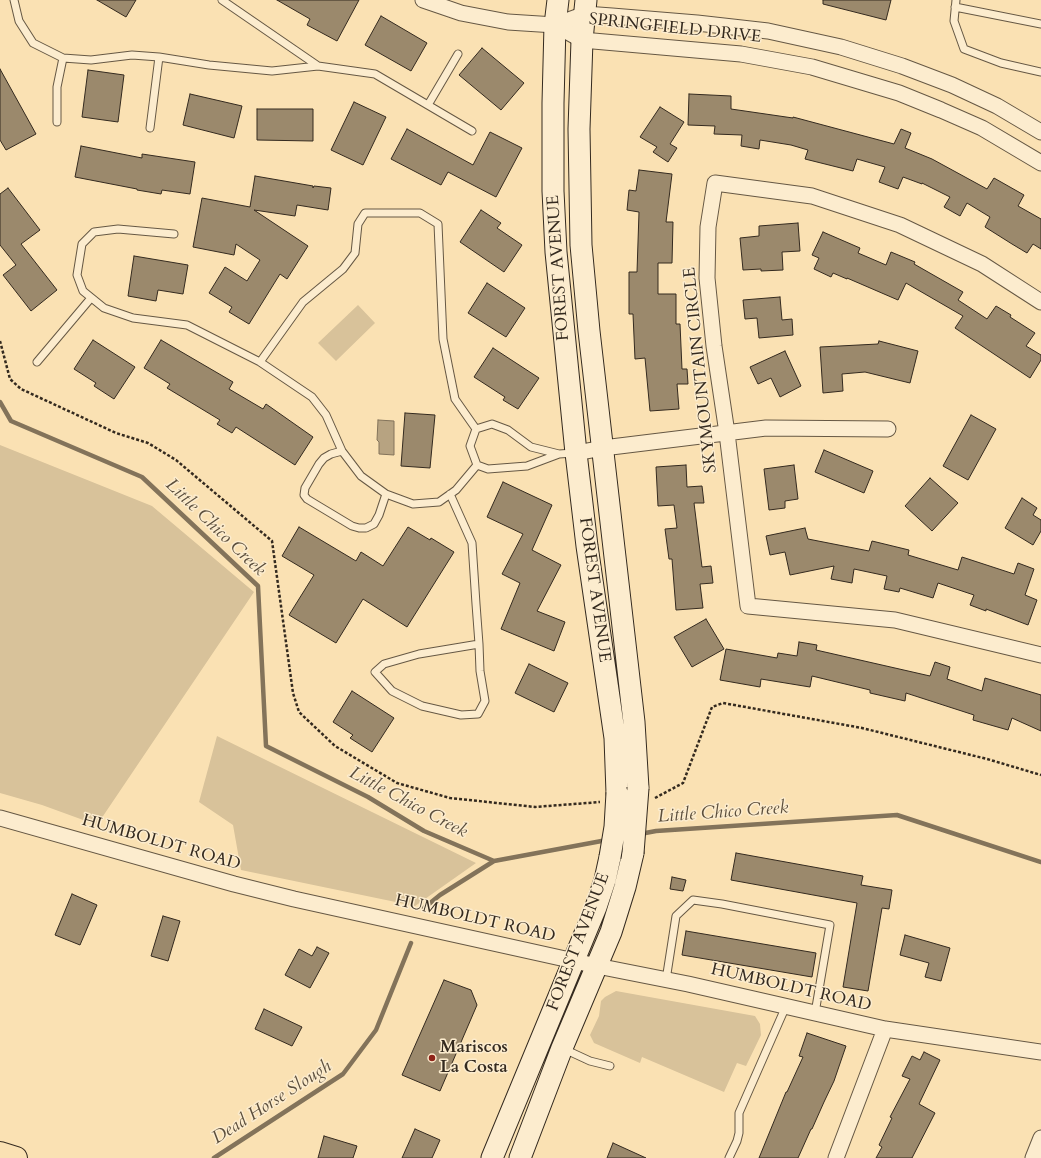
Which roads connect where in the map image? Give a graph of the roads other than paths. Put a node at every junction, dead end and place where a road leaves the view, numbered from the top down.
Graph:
1 (14, 0) edge
2 (222, 0) edge
3 (423, 0) edge
4 (558, 0) edge
5 (955, 3) edge
6 (585, 7) edge
7 (1041, 24) edge
8 (555, 25) junction
9 (582, 40) junction
10 (458, 54) dead end
11 (159, 57) junction
12 (63, 58) junction
13 (318, 66) junction
14 (1041, 72) edge
15 (428, 105) junction
16 (57, 122) dead end
17 (150, 128) dead end
18 (472, 131) dead end
19 (1041, 132) edge
20 (1041, 163) edge
21 (174, 234) dead end
22 (91, 298) junction
23 (1041, 302) edge
24 (36, 362) dead end
25 (260, 362) junction
26 (476, 428) junction
27 (888, 429) dead end
28 (727, 433) junction
29 (603, 448) junction
30 (342, 451) junction
31 (568, 453) junction
32 (477, 465) junction
33 (386, 494) junction
34 (450, 494) junction
35 (479, 644) junction
36 (1041, 655) edge
37 (0, 818) edge
38 (574, 961) junction
39 (597, 966) junction
40 (666, 980) junction
41 (786, 1006) junction
42 (815, 1013) junction
43 (885, 1029) junction
44 (562, 1048) junction
45 (1041, 1052) edge
46 (610, 1066) dead end
47 (1041, 1138) edge
48 (0, 1153) edge
49 (16, 1158) edge
50 (492, 1158) edge
51 (520, 1158) edge
52 (729, 1158) edge
53 (836, 1158) edge
54 (1033, 1158) edge

1 - 12 lane
2 - 13 lane
3 - 8 street
4 - 8 street, FOREST AVENUE
5 - 7 lane
5 - 14 lane
6 - 8 street, SPRINGFIELD DRIVE
6 - 9 street, FOREST AVENUE
6 - 19 street, SPRINGFIELD DRIVE
8 - 9 street, SPRINGFIELD DRIVE
8 - 31 street, FOREST AVENUE
9 - 20 street, SPRINGFIELD DRIVE
9 - 29 street, FOREST AVENUE
10 - 15 lane
11 - 12 lane
11 - 13 lane
11 - 17 lane
12 - 16 lane
13 - 15 lane
15 - 18 lane
21 - 22 lane
22 - 24 lane
22 - 25 lane
23 - 28 street, SKYMOUNTAIN CIRCLE
25 - 26 lane
25 - 30 lane
26 - 31 lane
26 - 32 lane
27 - 28 street
28 - 29 street
28 - 36 street, SKYMOUNTAIN CIRCLE
29 - 31 street
29 - 39 street, FOREST AVENUE, bridge
30 - 33 lane
30 - 33 lane
31 - 32 lane
31 - 38 street, FOREST AVENUE, bridge
32 - 34 lane
33 - 34 lane
34 - 35 lane
35 - 35 lane
37 - 38 street, HUMBOLDT ROAD
38 - 39 street, HUMBOLDT ROAD
38 - 50 street, FOREST AVENUE
39 - 40 street, HUMBOLDT ROAD
39 - 44 street, FOREST AVENUE
40 - 41 street, HUMBOLDT ROAD
40 - 42 lane
41 - 42 street, HUMBOLDT ROAD
41 - 52 lane
42 - 43 street, HUMBOLDT ROAD
43 - 45 street, HUMBOLDT ROAD
43 - 53 street
44 - 46 lane
44 - 51 street, FOREST AVENUE
47 - 54 street
48 - 49 main road

